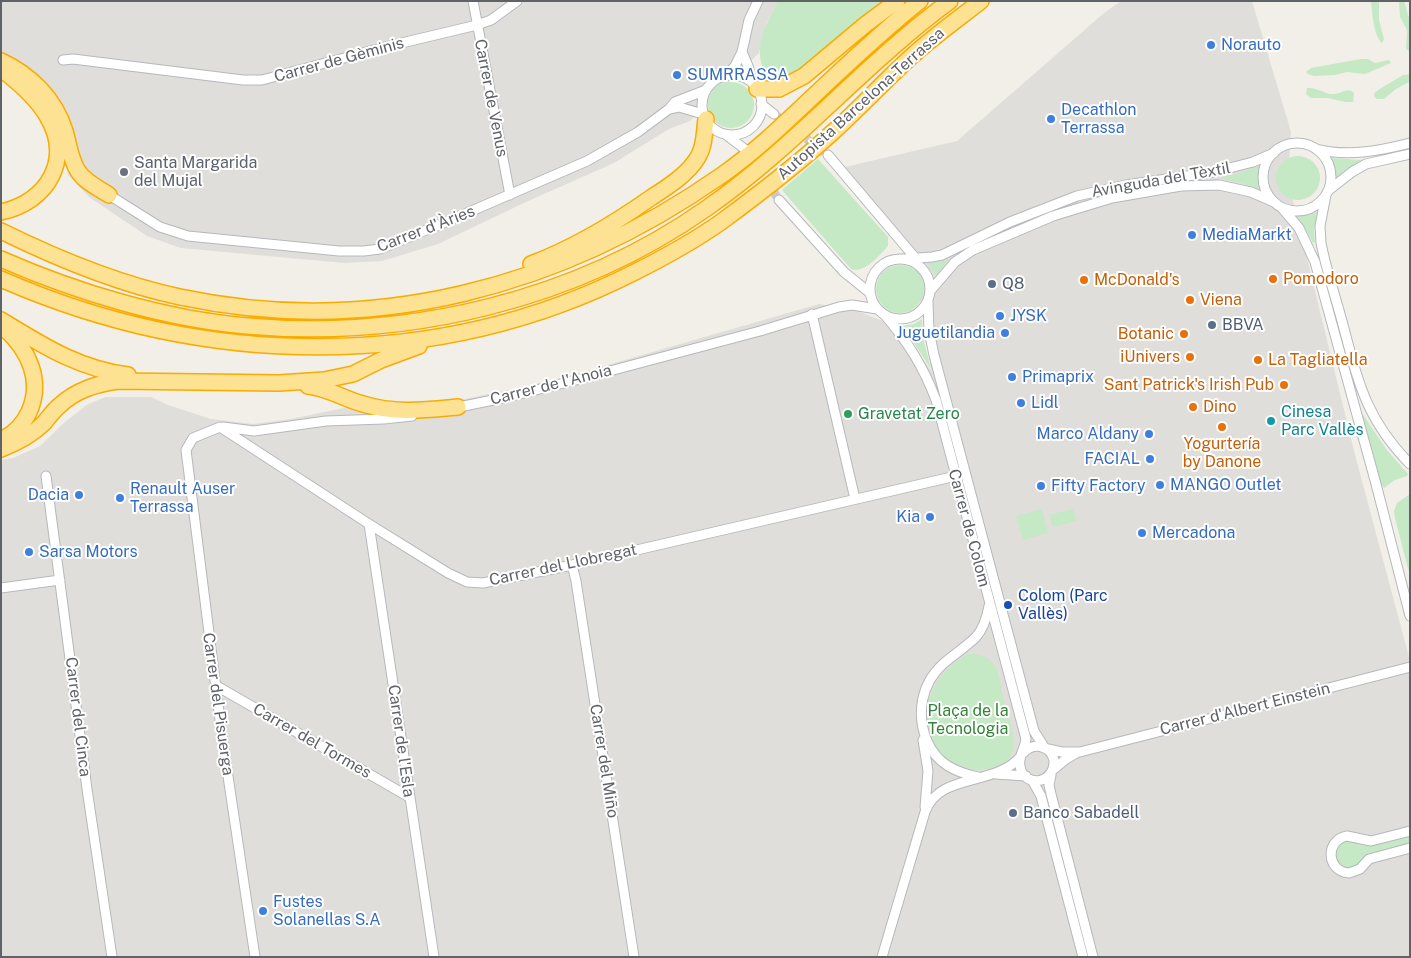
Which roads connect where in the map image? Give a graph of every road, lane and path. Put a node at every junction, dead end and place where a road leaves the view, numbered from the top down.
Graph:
1 (473, 1) edge
2 (517, 1) edge
3 (758, 1) edge
4 (897, 1) edge
5 (920, 1) edge
6 (950, 1) edge
7 (981, 1) edge
8 (477, 25) junction
9 (742, 52) junction
10 (63, 60) dead end
11 (1, 61) edge
12 (1, 69) edge
13 (726, 76) junction
14 (706, 90) junction
15 (757, 92) junction
16 (669, 109) junction
17 (774, 114) tunnel mouth
18 (704, 116) junction
19 (726, 134) junction
20 (1410, 143) edge
21 (1316, 149) junction
22 (746, 150) dead end
23 (1274, 153) junction
24 (1410, 154) edge
25 (828, 156) tunnel mouth
26 (1328, 193) junction
27 (109, 195) joint
28 (510, 195) junction
29 (779, 200) tunnel mouth
30 (1278, 205) junction
31 (1, 212) edge
32 (1, 231) edge
33 (909, 256) junction
34 (1, 259) edge
35 (1, 279) edge
36 (931, 290) junction
37 (870, 293) junction
38 (928, 302) junction
39 (328, 311) junction
40 (880, 312) junction
41 (812, 314) junction
42 (1, 320) edge
43 (1, 325) edge
44 (451, 335) junction
45 (179, 381) junction
46 (279, 383) junction
47 (458, 407) junction
48 (220, 427) junction
49 (1, 440) edge
50 (1, 449) edge
51 (1410, 464) edge
52 (46, 476) dead end
53 (956, 476) junction
54 (855, 499) junction
55 (369, 524) junction
56 (572, 565) junction
57 (60, 580) junction
58 (1, 588) edge
59 (989, 603) junction
60 (1410, 616) edge
61 (1410, 667) edge
62 (216, 685) junction
63 (923, 730) junction
64 (1046, 748) junction
65 (1080, 752) junction
66 (1022, 755) junction
67 (1052, 772) junction
68 (993, 774) junction
69 (980, 778) junction
70 (1029, 778) junction
71 (409, 797) junction
72 (925, 812) junction
73 (1410, 831) edge
74 (1410, 848) edge
75 (112, 957) edge
76 (255, 957) edge
77 (434, 957) edge
78 (634, 957) edge
79 (882, 957) edge
80 (1083, 957) edge
81 (1093, 957) edge

1 - 8 street, Carrer de Venus
2 - 8 street, Carrer de Gèminis
3 - 9 street
4 - 15 highway
5 - 39 highway
6 - 34 highway, Autopista Barcelona-Terrassa
7 - 44 highway, Autopista Barcelona-Terrassa
8 - 10 street, Carrer de Gèminis
8 - 28 street, Carrer de Venus
9 - 13 street
9 - 15 street
11 - 27 highway
12 - 31 highway
13 - 14 street
13 - 15 street
14 - 16 street, Carrer d'Àries
14 - 18 street
15 - 17 street
15 - 19 street
16 - 18 street
16 - 28 street, Carrer d'Àries
18 - 19 street
18 - 39 highway
19 - 22 street
20 - 21 street
21 - 23 street
21 - 26 street
23 - 30 street
23 - 33 street, Avinguda del Tèxtil
24 - 26 street
25 - 33 street
26 - 30 street
26 - 51 street
27 - 28 street, Carrer d'Àries
29 - 37 street
30 - 36 street, Avinguda del Tèxtil
30 - 60 street
32 - 39 highway
33 - 36 street
33 - 37 street
35 - 44 highway, Autopista Barcelona-Terrassa
36 - 38 street
37 - 40 street
38 - 40 street
38 - 64 street, Carrer de Colom
40 - 41 street, Carrer de l'Anoia
40 - 53 street, Carrer de Colom
41 - 47 street, Carrer de l'Anoia
41 - 54 street
42 - 45 highway
43 - 49 highway
44 - 46 highway
45 - 46 highway
45 - 50 highway
46 - 47 highway
47 - 48 street, Carrer de l'Anoia
48 - 55 street, Carrer del Llobregat
48 - 62 street, Carrer del Pisuerga
52 - 57 street, Carrer del Cinca
53 - 54 street, Carrer del Llobregat
53 - 59 street, Carrer de Colom
54 - 56 street, Carrer del Llobregat
55 - 56 street, Carrer del Llobregat
55 - 71 street, Carrer de l'Esla
56 - 78 street, Carrer del Miño
57 - 58 street
57 - 75 street, Carrer del Cinca
59 - 63 street
59 - 66 street, Carrer de Colom
61 - 65 street, Carrer d'Albert Einstein
62 - 71 street, Carrer del Tormes
62 - 76 street, Carrer del Pisuerga
63 - 69 street
63 - 72 street
64 - 65 street, Carrer d'Albert Einstein
64 - 66 street
64 - 67 street
65 - 67 street, Carrer d'Albert Einstein
66 - 68 street
66 - 70 street
67 - 70 street
67 - 81 street
68 - 69 street
68 - 70 street
69 - 72 street
70 - 80 street
71 - 77 street, Carrer de l'Esla
72 - 79 street
73 - 74 street

